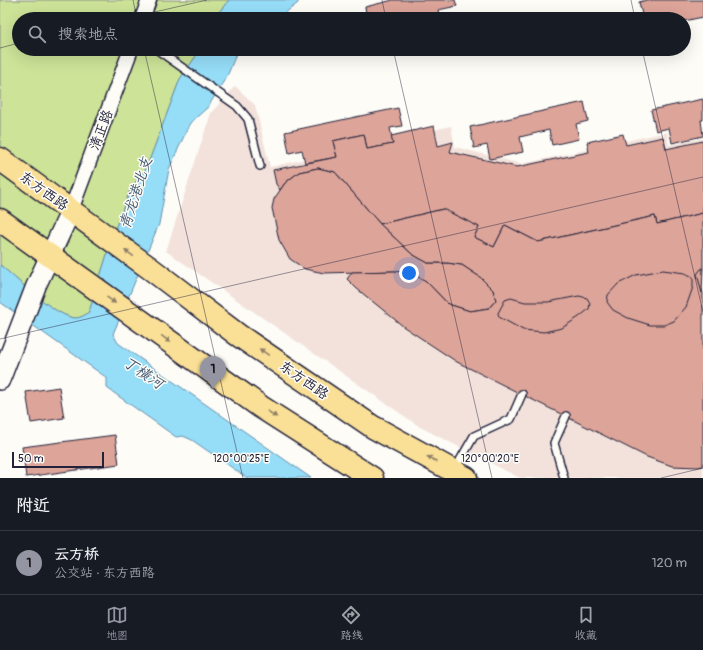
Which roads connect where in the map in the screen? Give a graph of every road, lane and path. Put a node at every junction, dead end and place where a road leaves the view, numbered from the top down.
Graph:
1 (149, 0) edge
2 (145, 12) edge
3 (128, 56) edge
4 (166, 56) edge
5 (0, 159) edge
6 (260, 166) dead end
7 (71, 210) junction
8 (0, 220) edge
9 (46, 253) junction
10 (17, 320) junction
11 (0, 347) edge
12 (0, 380) edge
13 (522, 394) dead end
14 (566, 416) dead end
15 (460, 475) edge
16 (372, 478) edge
17 (564, 478) edge

1 - 2 street
3 - 7 street, 清正路
4 - 6 lane
5 - 7 main road, 东方西路
7 - 9 street, 清正路
15 -> 7 main road, 东方西路
8 - 9 main road
9 - 10 street, 清正路
9 -> 16 main road
10 - 11 street
10 - 12 street
13 - 15 lane
14 - 17 lane

